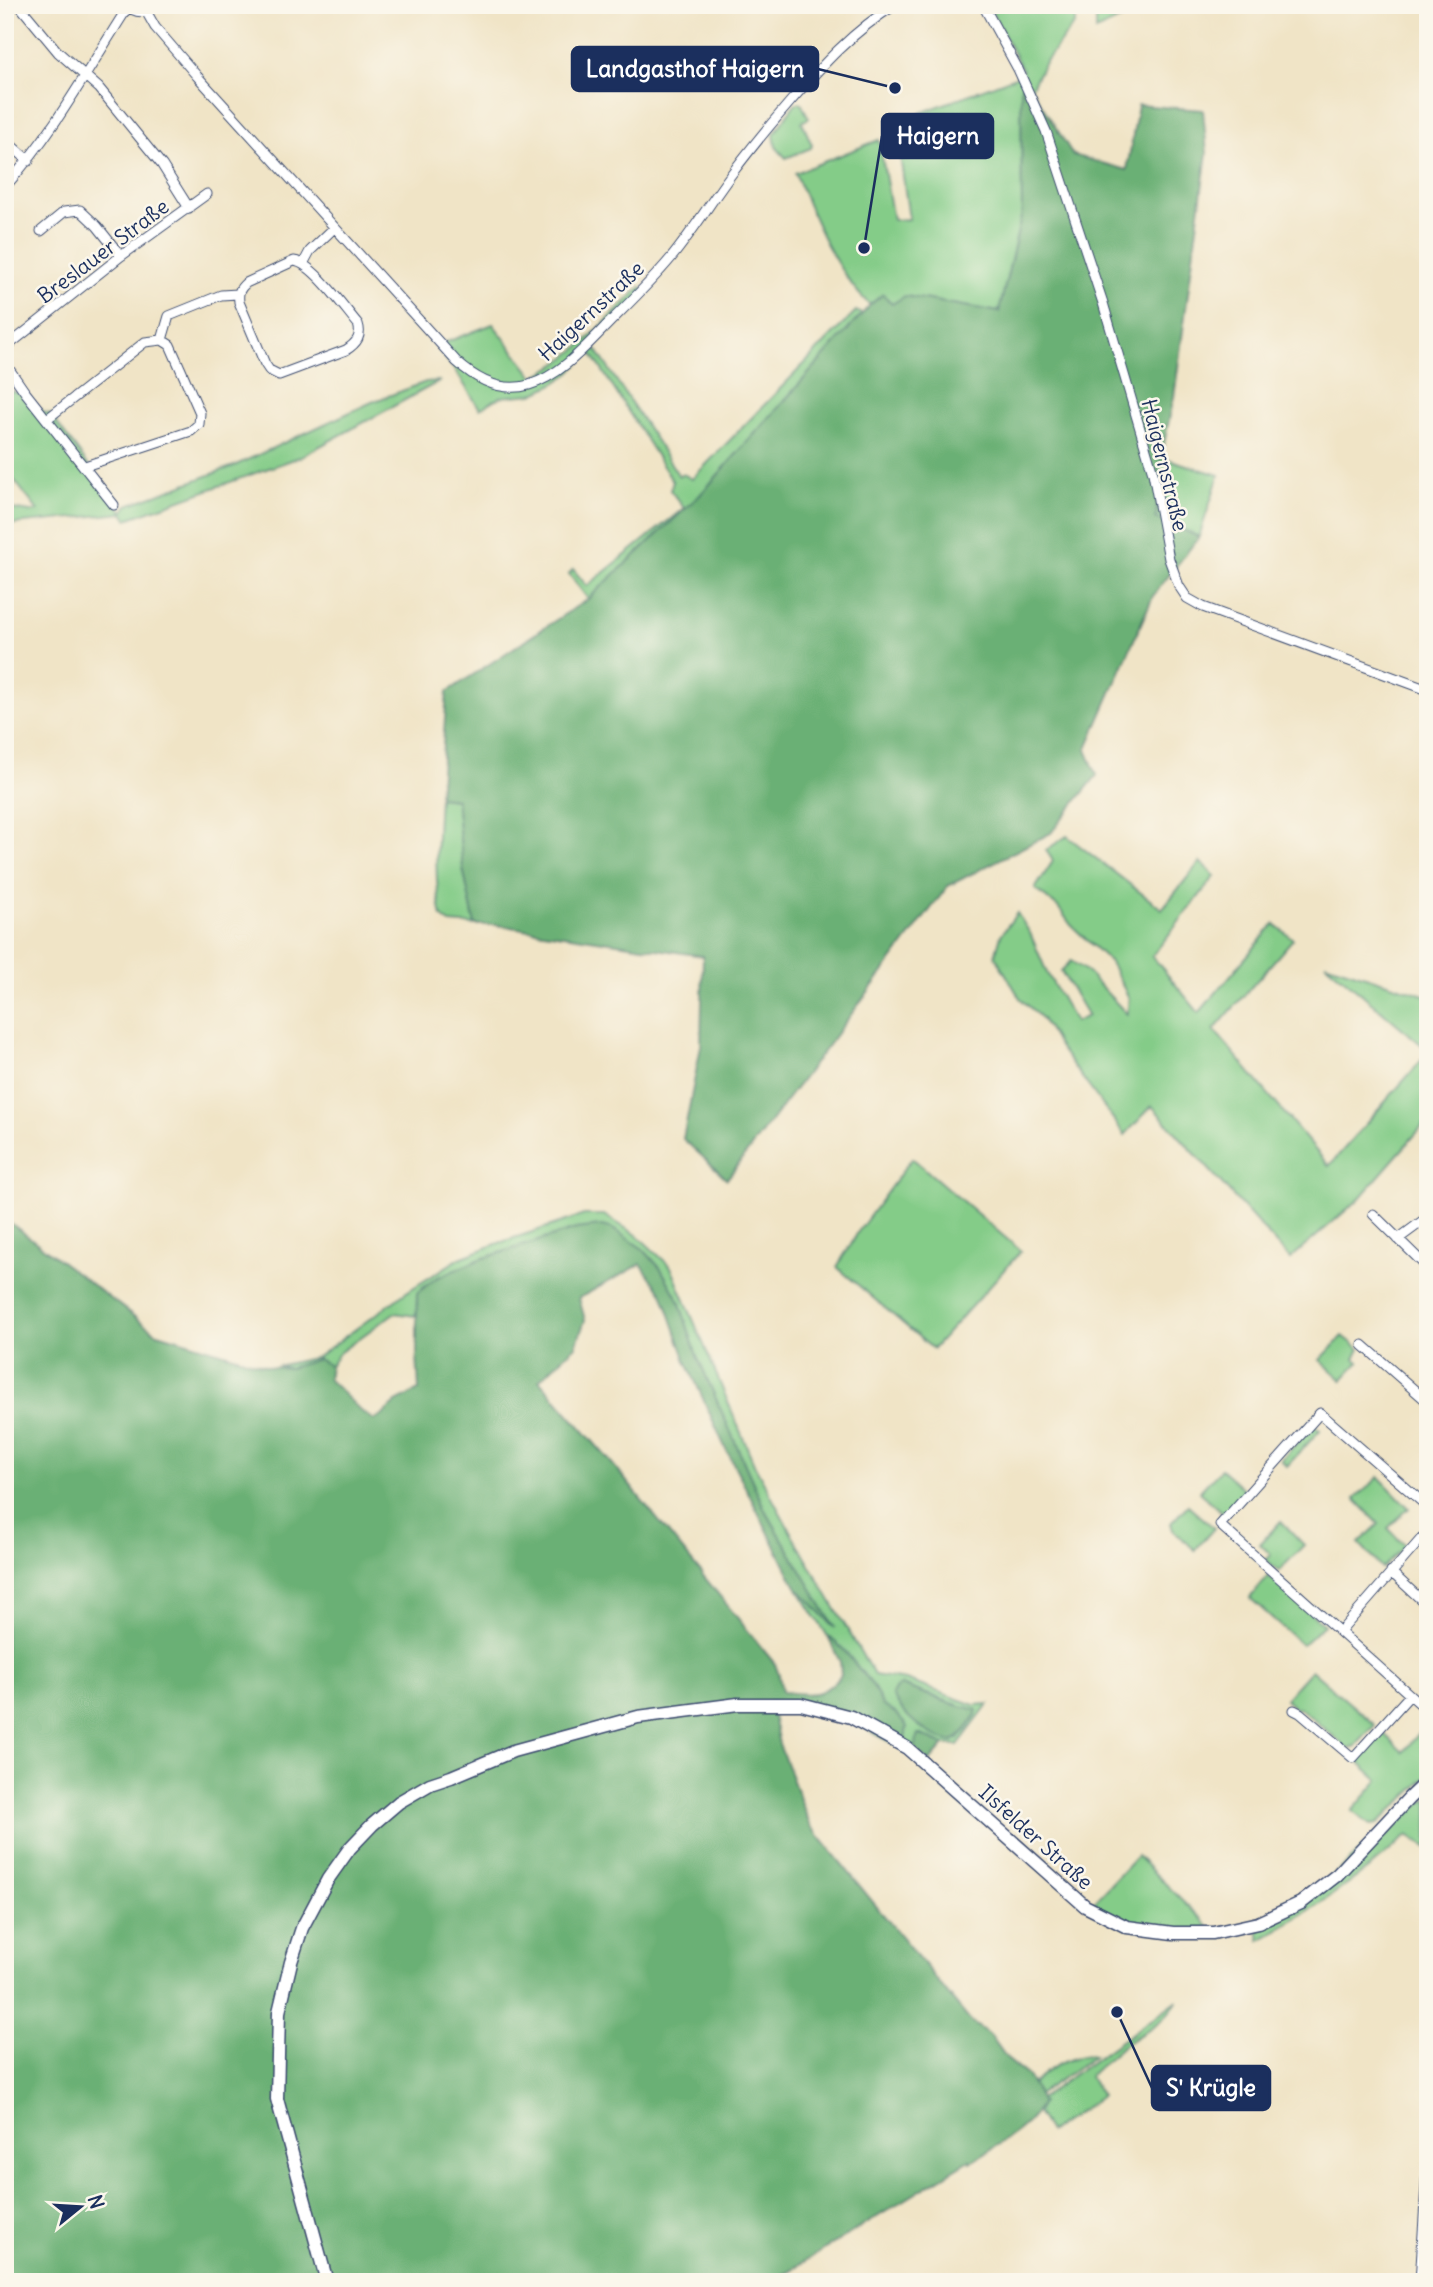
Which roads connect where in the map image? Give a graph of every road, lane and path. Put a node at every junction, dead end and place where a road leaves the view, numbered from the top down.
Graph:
1 (19, 5) edge
2 (895, 5) edge
3 (983, 5) edge
4 (128, 6) edge
5 (149, 8) edge
6 (86, 78) junction
7 (5, 140) edge
8 (29, 161) junction
9 (5, 187) edge
10 (207, 194) dead end
11 (189, 208) junction
12 (334, 228) junction
13 (41, 231) dead end
14 (121, 256) junction
15 (303, 264) junction
16 (238, 294) junction
17 (162, 340) junction
18 (5, 348) edge
19 (5, 363) edge
20 (47, 419) junction
21 (85, 466) junction
22 (114, 505) dead end
23 (1428, 690) edge
24 (1373, 1214) dead end
25 (1428, 1217) edge
26 (1398, 1239) junction
27 (1428, 1268) edge
28 (1363, 1345) dead end
29 (1428, 1402) edge
30 (1428, 1507) edge
31 (1428, 1531) edge
32 (1391, 1572) junction
33 (1428, 1606) edge
34 (1340, 1632) junction
35 (1410, 1695) junction
36 (1294, 1710) dead end
37 (1427, 1711) edge
38 (1428, 1780) edge
39 (1428, 1790) edge
40 (1381, 1829) junction
41 (1428, 2152) edge
42 (327, 2282) edge
43 (1420, 2282) edge

1 - 6 street, Breslauer Straße
2 - 12 street, Haigernstraße
3 - 23 street, Haigernstraße
4 - 5 street, Haigernstraße
4 - 6 street
5 - 12 street, Haigernstraße
6 - 8 street
6 - 11 street, Breslauer Straße
7 - 8 street
8 - 9 street
10 - 11 street, Breslauer Straße
11 - 14 street, Breslauer Straße
12 - 15 street
13 - 14 street
14 - 18 street, Breslauer Straße
15 - 16 street
15 - 16 street
16 - 17 street
17 - 20 street
17 - 21 street
19 - 20 street
20 - 21 street
21 - 22 street
24 - 26 street
25 - 26 street
26 - 27 street
28 - 29 street
30 - 34 street
31 - 32 street
32 - 33 street
32 - 34 street
34 - 35 street
35 - 36 street
35 - 37 street
38 - 40 main road, Ilsfelder Straße
39 - 40 main road, Ilsfelder Straße
40 - 42 main road, Ilsfelder Straße
41 - 43 street

